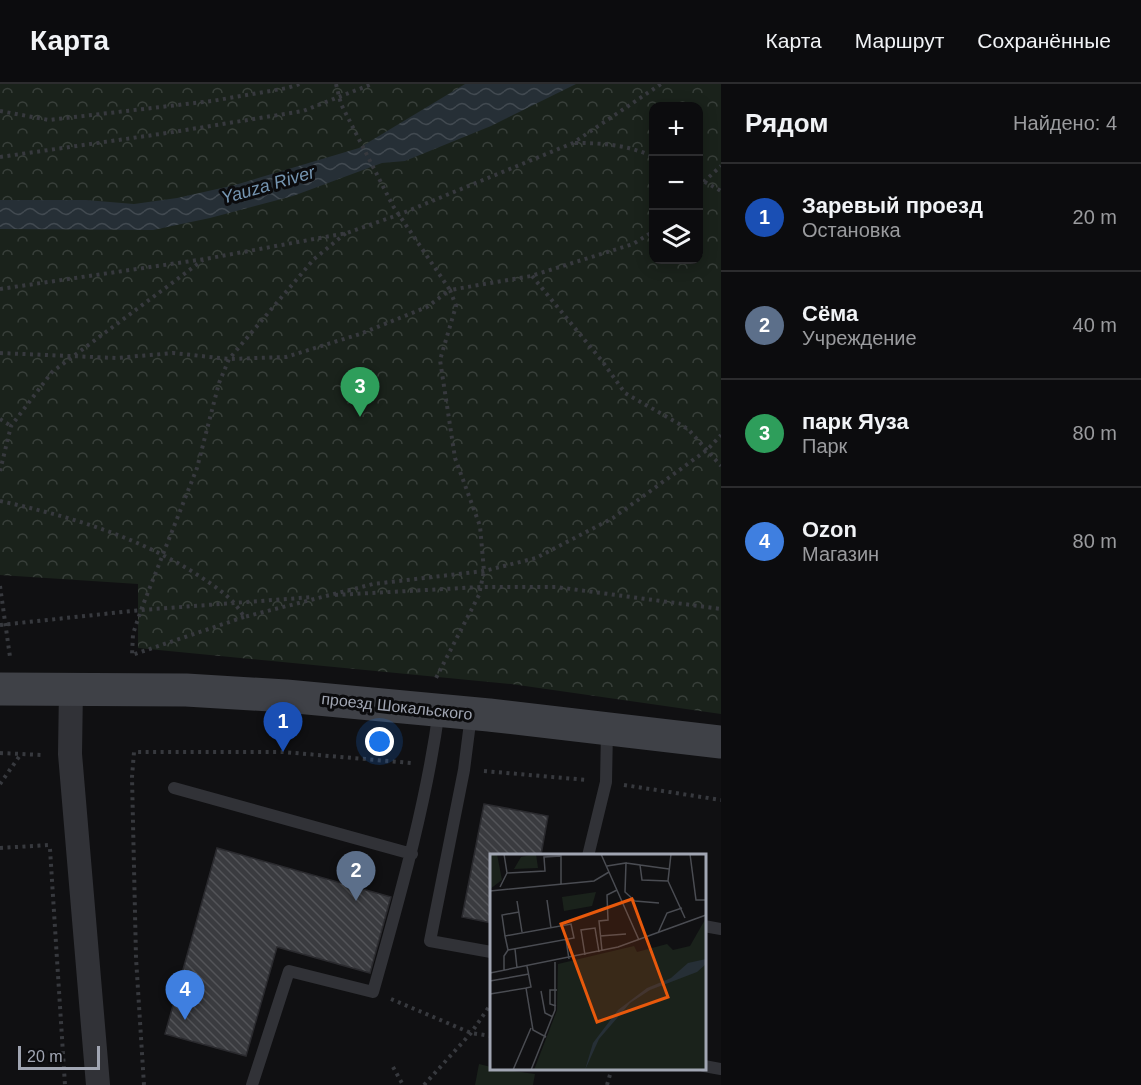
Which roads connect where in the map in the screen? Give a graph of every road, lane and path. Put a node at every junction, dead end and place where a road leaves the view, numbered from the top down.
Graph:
1 (300, 84) edge
2 (336, 84) edge
3 (372, 84) edge
4 (661, 84) edge
5 (338, 97) junction
6 (0, 111) edge
7 (573, 143) junction
8 (652, 156) edge
9 (0, 157) edge
10 (721, 166) edge
11 (704, 180) joint
12 (721, 191) edge
13 (398, 215) junction
14 (347, 233) junction
15 (649, 234) edge
16 (205, 259) junction
17 (531, 276) junction
18 (0, 289) edge
19 (450, 290) junction
20 (0, 352) edge
21 (75, 357) junction
22 (229, 359) junction
23 (0, 419) edge
24 (11, 426) junction
25 (721, 435) edge
26 (707, 450) junction
27 (721, 466) edge
28 (0, 471) edge
29 (0, 501) edge
30 (163, 554) junction
31 (484, 571) junction
32 (0, 586) edge
33 (481, 587) junction
34 (326, 596) junction
35 (236, 602) junction
36 (721, 609) edge
37 (141, 610) junction
38 (244, 617) junction
39 (3, 625) edge
40 (10, 657) dead end
41 (71, 688) junction
42 (0, 689) edge
43 (437, 697) junction
44 (472, 714) junction
45 (607, 728) junction
46 (721, 742) edge
47 (0, 753) edge
48 (21, 754) junction
49 (44, 766) dead end
50 (0, 784) edge
51 (174, 788) dead end
52 (49, 834) dead end
53 (49, 845) junction
54 (0, 848) edge
55 (412, 854) junction
56 (588, 854) edge
57 (706, 926) edge
58 (721, 929) edge
59 (490, 952) edge
60 (373, 992) junction
61 (490, 1007) edge
62 (471, 1033) junction
63 (490, 1036) edge
64 (706, 1066) edge
65 (393, 1067) dead end
66 (721, 1069) edge
67 (611, 1070) edge
68 (65, 1085) edge
69 (98, 1085) edge
70 (252, 1085) edge
71 (403, 1085) edge
72 (424, 1085) edge
73 (607, 1085) edge

1 - 6 path
2 - 5 path
3 - 5 path
4 - 7 path
5 - 9 path
5 - 13 path
7 - 8 path
7 - 13 path
10 - 11 path
11 - 12 path
13 - 14 path
13 - 19 path
14 - 16 path
14 - 22 path
15 - 17 path
16 - 18 path
16 - 21 path
17 - 19 path
17 - 26 path
19 - 22 path
19 - 31 path
20 - 21 path
21 - 22 path
21 - 24 path
22 - 30 path
23 - 24 path
24 - 28 path
25 - 26 path
26 - 27 path
26 - 31 path
29 - 30 path
30 - 35 path
30 - 37 path
31 - 33 path
31 - 34 path
32 - 39 path
33 - 34 path
33 - 36 path
33 - 43 path
34 - 35 path
34 - 38 path
35 - 37 path
35 - 38 path
37 - 38 path
37 - 39 path
39 - 40 path
41 - 42 street, проезд Шокальского
41 - 43 street, проезд Шокальского
41 - 69 street
43 - 44 street, проезд Шокальского
43 - 55 lane
44 - 45 street, проезд Шокальского
44 - 59 lane
45 - 46 street, проезд Шокальского
45 - 56 lane
47 - 48 path
48 - 49 path
48 - 50 path
51 - 55 lane
52 - 53 path
53 - 54 path
53 - 68 path
55 - 60 lane
57 - 58 lane
60 - 62 path
60 - 70 lane
61 - 62 path
62 - 63 path
62 - 72 path
64 - 66 lane
65 - 71 path
67 - 73 path

